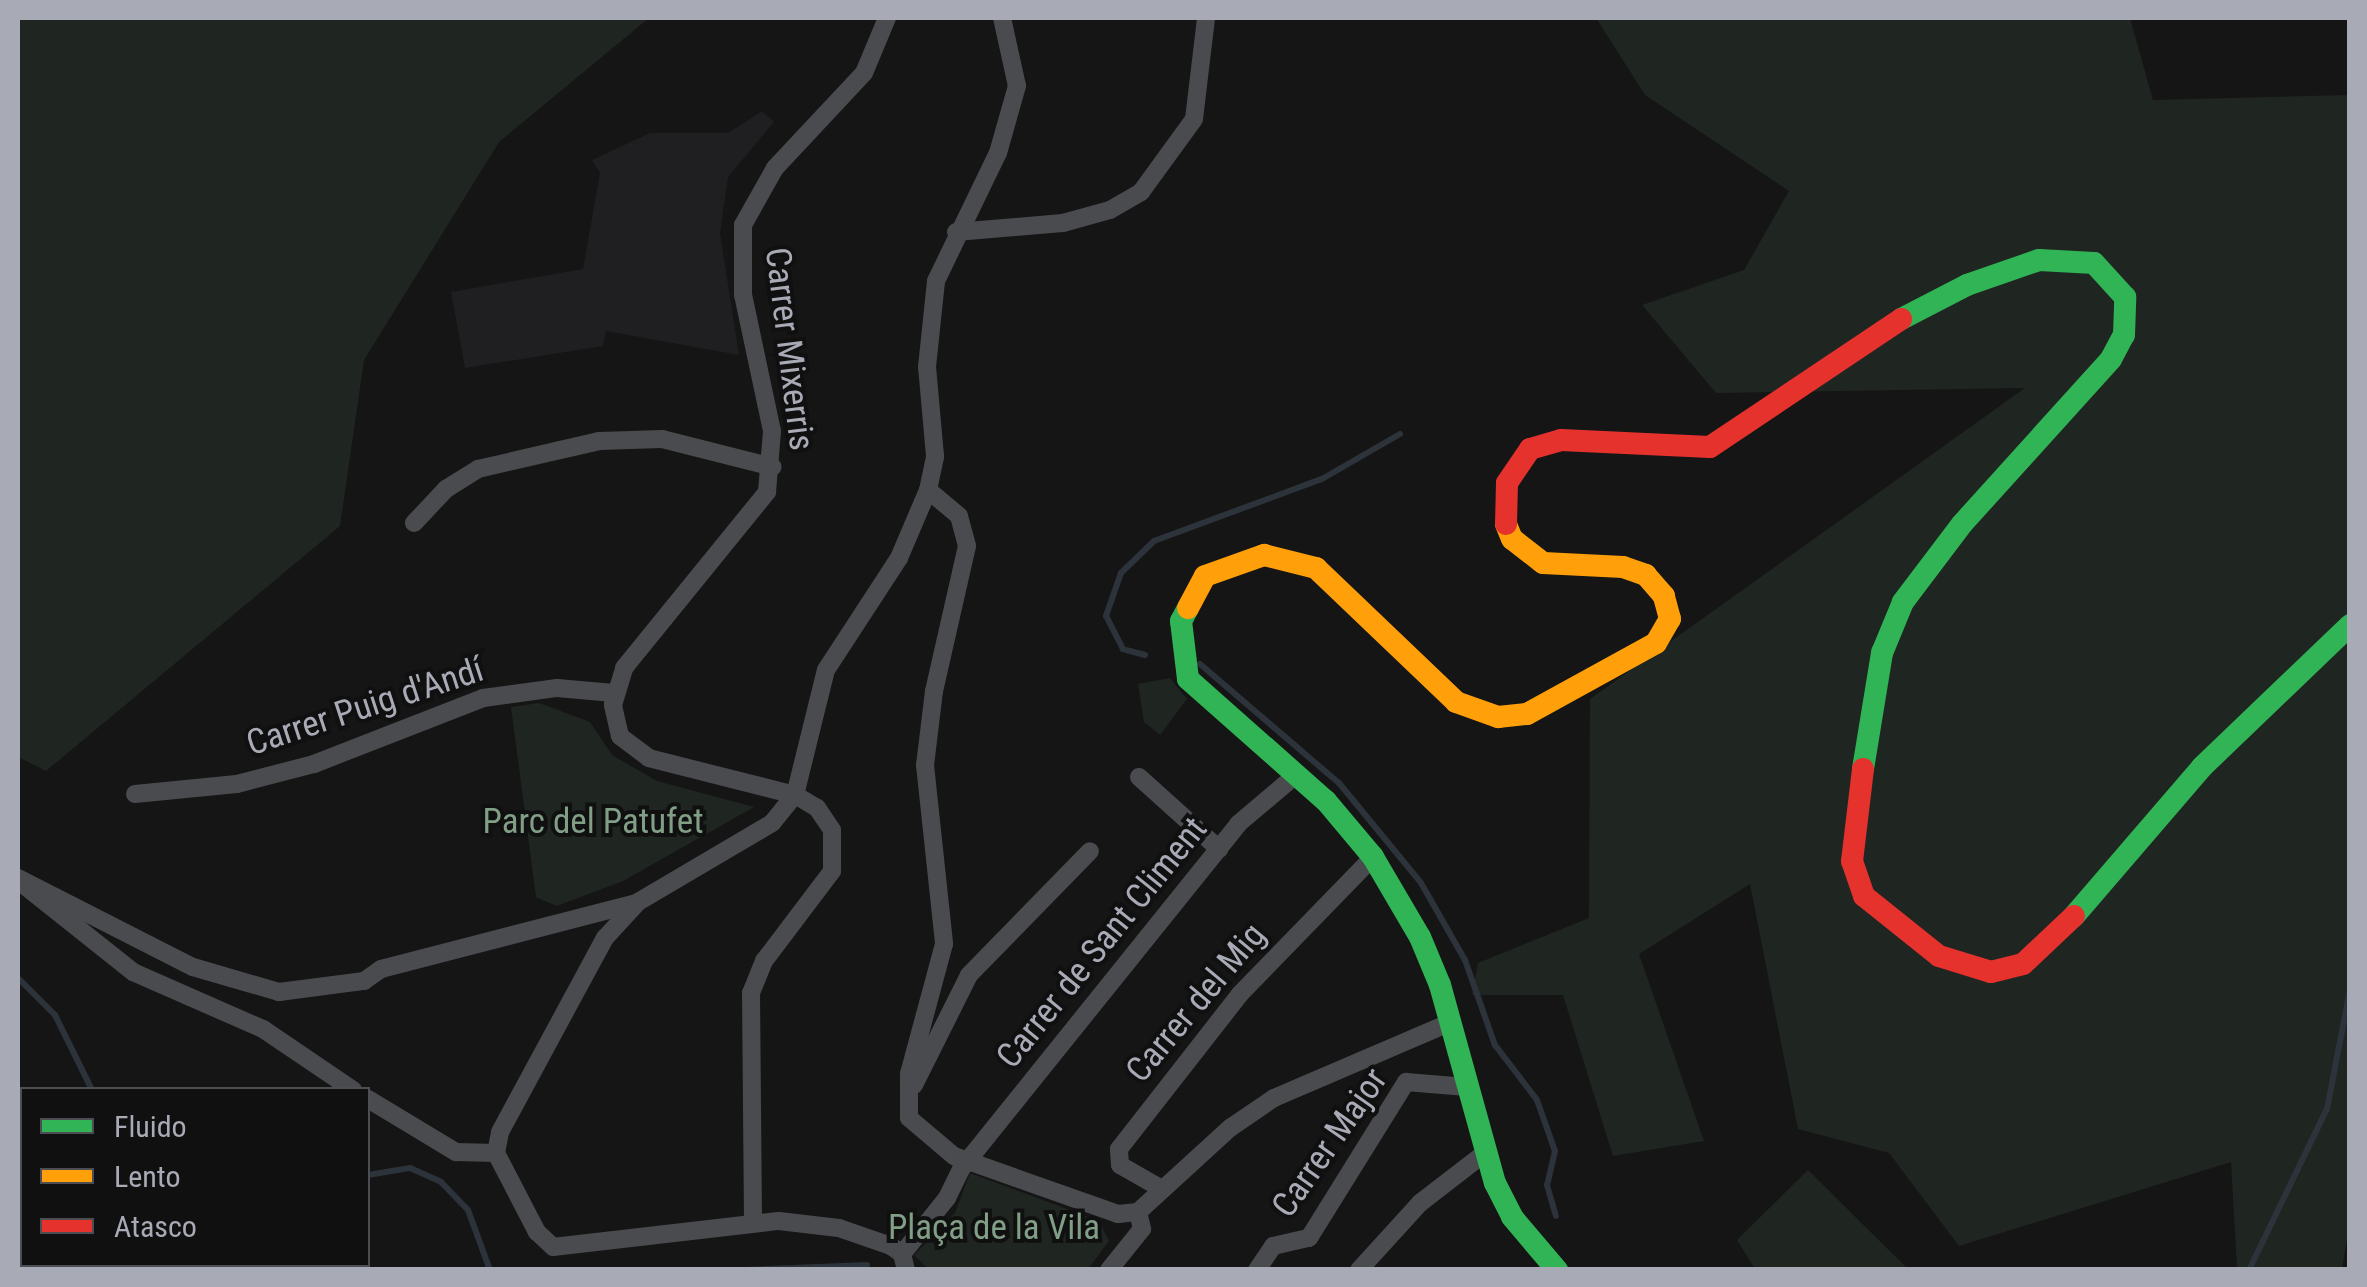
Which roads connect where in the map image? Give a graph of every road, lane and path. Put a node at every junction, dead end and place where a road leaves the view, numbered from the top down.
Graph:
1 (887, 18) edge
2 (1002, 18) edge
3 (1206, 18) edge
4 (956, 232) junction
5 (773, 466) junction
6 (928, 490) junction
7 (414, 524) dead end
8 (2350, 626) edge
9 (614, 693) junction
10 (1296, 775) junction
11 (1139, 778) dead end
12 (135, 794) dead end
13 (796, 795) junction
14 (1219, 848) junction
15 (1090, 851) dead end
16 (1373, 857) junction
17 (18, 879) edge
18 (638, 902) junction
19 (565, 924) junction
20 (590, 965) junction
21 (1451, 1022) junction
22 (1467, 1086) junction
23 (348, 1087) edge
24 (906, 1098) junction
25 (370, 1101) edge
26 (496, 1153) junction
27 (1485, 1153) junction
28 (970, 1162) junction
29 (1162, 1188) junction
30 (1138, 1212) junction
31 (1118, 1214) junction
32 (752, 1220) junction
33 (1135, 1236) junction
34 (904, 1262) edge
35 (1109, 1270) edge
36 (1257, 1270) edge
37 (1359, 1270) edge
38 (1557, 1270) edge

1 - 5 street, Carrer Mixerris
2 - 4 street
3 - 4 street
4 - 6 street
5 - 7 street
5 - 9 street, Carrer Mixerris
6 - 13 street
6 - 24 street
8 - 10 street
9 - 12 street, Carrer Puig d'Andí
9 - 13 street
10 - 14 street, Carrer de Sant Climent
10 - 16 street
11 - 14 street
13 - 18 street
13 - 32 street
14 - 28 street, Carrer de Sant Climent
15 - 24 street
16 - 21 street
16 - 29 street, Carrer del Mig
17 - 19 street
17 - 23 street
18 - 19 street
18 - 20 street
19 - 20 street
20 - 26 street
21 - 22 street
21 - 29 street
22 - 27 street
22 - 36 street, Carrer Major
24 - 28 street
25 - 26 street
26 - 32 street
27 - 37 street
27 - 38 street
28 - 31 street
28 - 34 street
29 - 30 street
30 - 31 street
30 - 33 street
31 - 33 street
32 - 34 street
33 - 35 street

